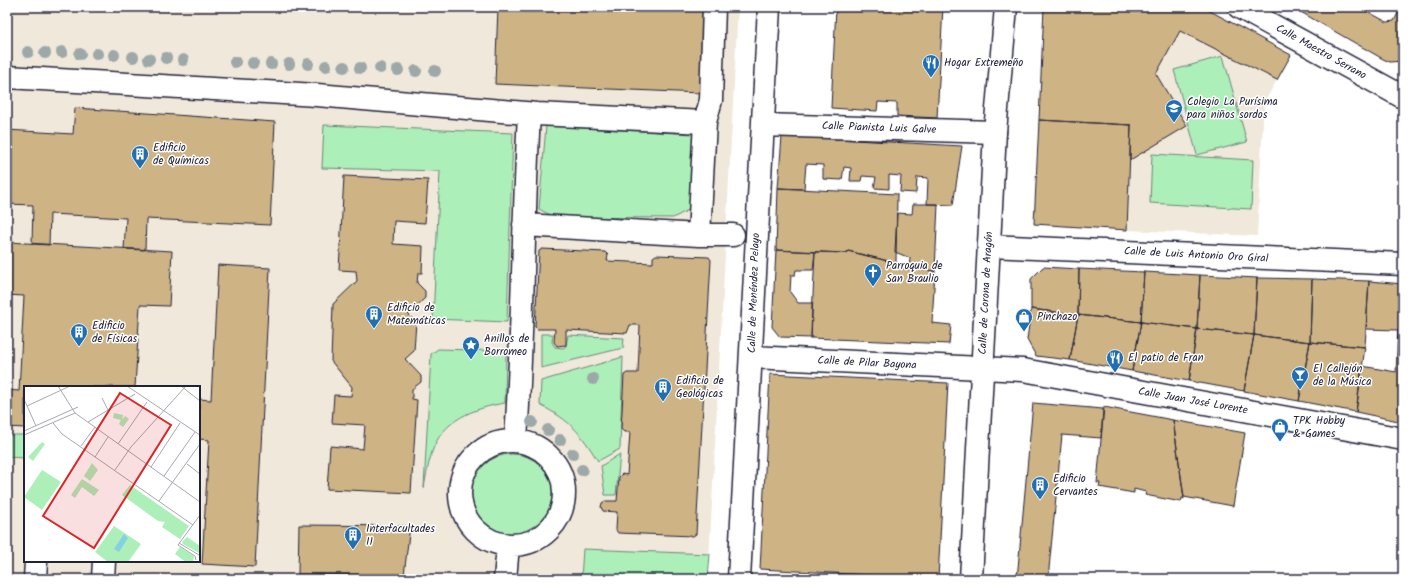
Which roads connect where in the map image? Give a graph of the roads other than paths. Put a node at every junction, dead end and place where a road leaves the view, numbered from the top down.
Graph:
1 (714, 7) edge
2 (769, 7) edge
3 (1006, 7) edge
4 (1239, 7) edge
5 (7, 78) edge
6 (1403, 97) edge
7 (529, 114) junction
8 (705, 122) junction
9 (763, 125) junction
10 (994, 132) junction
11 (524, 226) junction
12 (699, 235) junction
13 (734, 235) dead end
14 (989, 246) junction
15 (1403, 264) edge
16 (752, 357) junction
17 (982, 369) junction
18 (1403, 439) edge
19 (516, 440) junction
20 (508, 546) junction
21 (36, 562) edge
22 (104, 562) edge
23 (35, 579) edge
24 (103, 579) edge
25 (505, 579) edge
26 (739, 579) edge
27 (971, 579) edge

1 - 8 street
2 - 9 street, Calle de Menéndez Pelayo
3 - 10 street, Calle de Corona de Aragón
4 - 6 street, Calle Maestro Serrano
5 - 7 street
7 - 8 street
7 - 11 street
8 - 12 street
9 - 10 street, Calle Pianista Luis Galve
9 - 16 street, Calle de Menéndez Pelayo
10 - 14 street, Calle de Corona de Aragón
11 - 12 street
11 - 19 street
12 - 13 street
14 - 15 street, Calle de Luis Antonio Oro Giral
14 - 17 street, Calle de Corona de Aragón
16 - 17 street, Calle de Pilar Bayona
16 - 26 street, Calle de Menéndez Pelayo
17 - 18 street, Calle Juan José Lorente
17 - 27 street, Calle de Corona de Aragón
19 - 20 street
19 - 20 street
20 - 25 street
21 - 23 street
22 - 24 street

